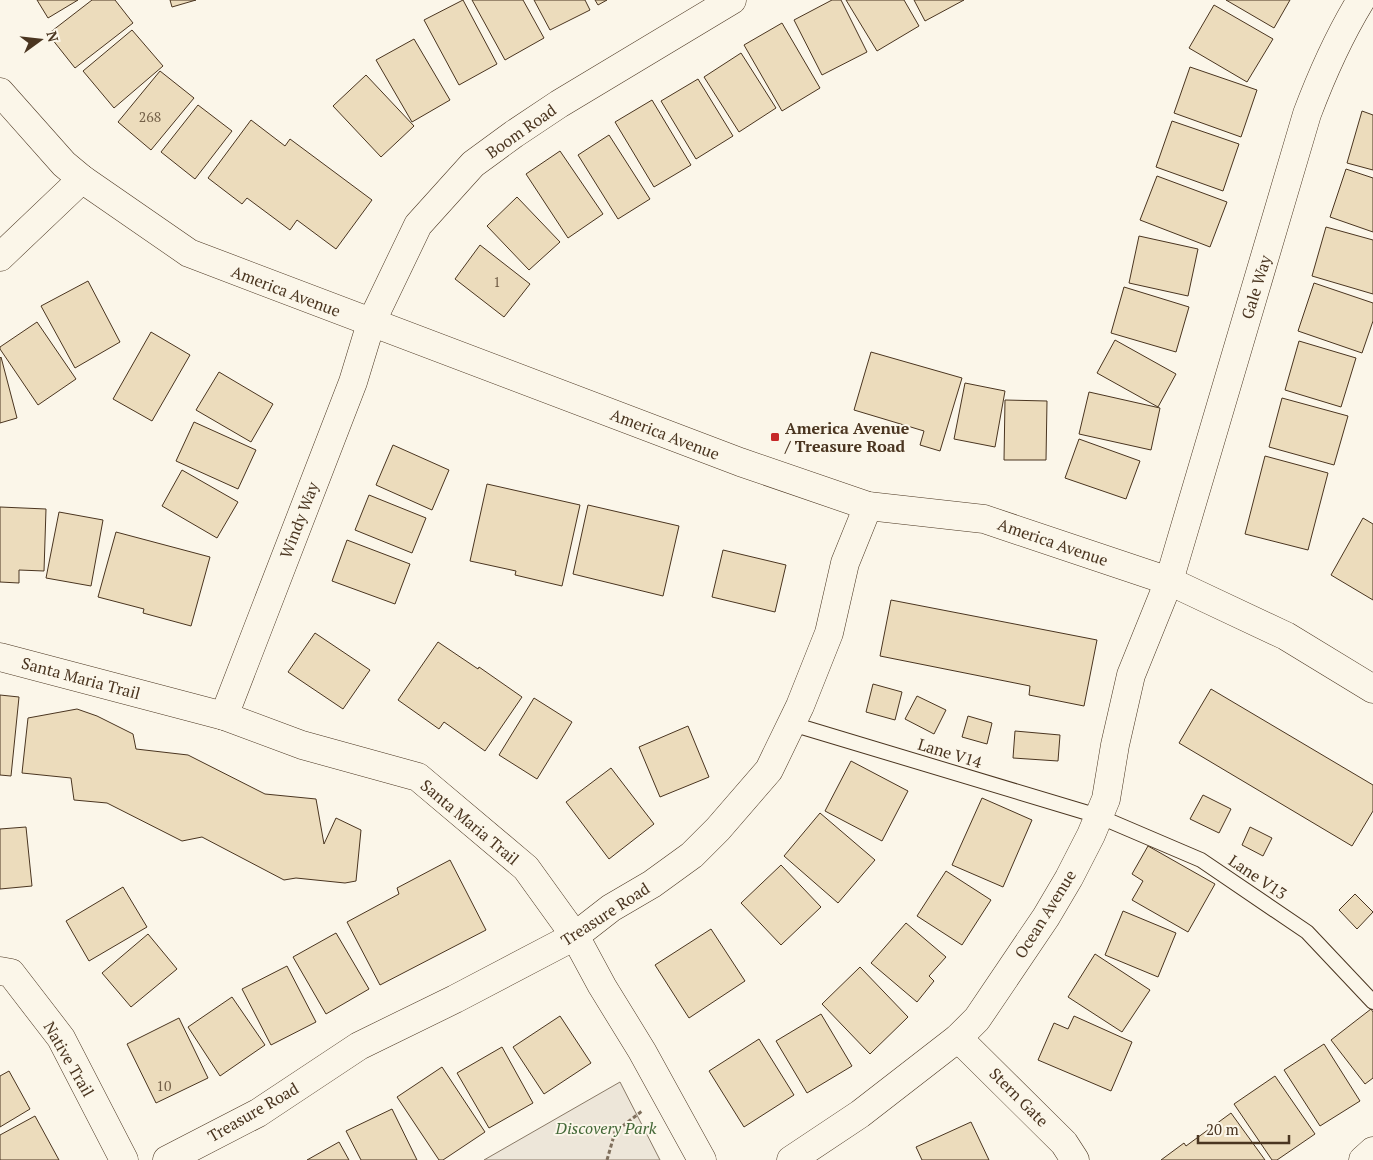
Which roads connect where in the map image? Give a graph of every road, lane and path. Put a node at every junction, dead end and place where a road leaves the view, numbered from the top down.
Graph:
1 (732, 0) edge
2 (1361, 0) edge
3 (0, 92) edge
4 (82, 178) junction
5 (0, 257) edge
6 (371, 323) junction
7 (868, 506) junction
8 (1169, 581) junction
9 (0, 657) edge
10 (1373, 689) edge
11 (224, 716) junction
12 (792, 724) junction
13 (1098, 816) junction
14 (575, 936) junction
15 (0, 971) edge
16 (1373, 1002) edge
17 (958, 1038) junction
18 (664, 1093) junction
19 (1373, 1151) edge
20 (124, 1160) edge
21 (167, 1160) edge
22 (606, 1160) edge
23 (702, 1160) edge
24 (791, 1160) edge
25 (1075, 1160) edge
26 (1363, 1160) edge

1 - 6 street, Boom Road
2 - 8 street, Gale Way
3 - 4 street, America Avenue
4 - 5 street
4 - 6 street, America Avenue
6 - 7 street, America Avenue
6 - 11 street, Windy Way
7 - 8 street, America Avenue
7 - 12 street, Treasure Road
8 - 10 street, America Avenue
8 - 13 street, Ocean Avenue
9 - 11 street, Santa Maria Trail
11 - 14 street, Santa Maria Trail
12 - 13 lane, Lane V14
12 - 14 street, Treasure Road
13 - 16 lane, Lane V13
13 - 17 street, Ocean Avenue
14 - 18 street, Santa Maria Trail
14 - 21 street, Treasure Road
15 - 20 street, Native Trail
17 - 24 street, Ocean Avenue
17 - 25 street, Stern Gate
18 - 22 path
18 - 23 street, Santa Maria Trail
19 - 26 street

